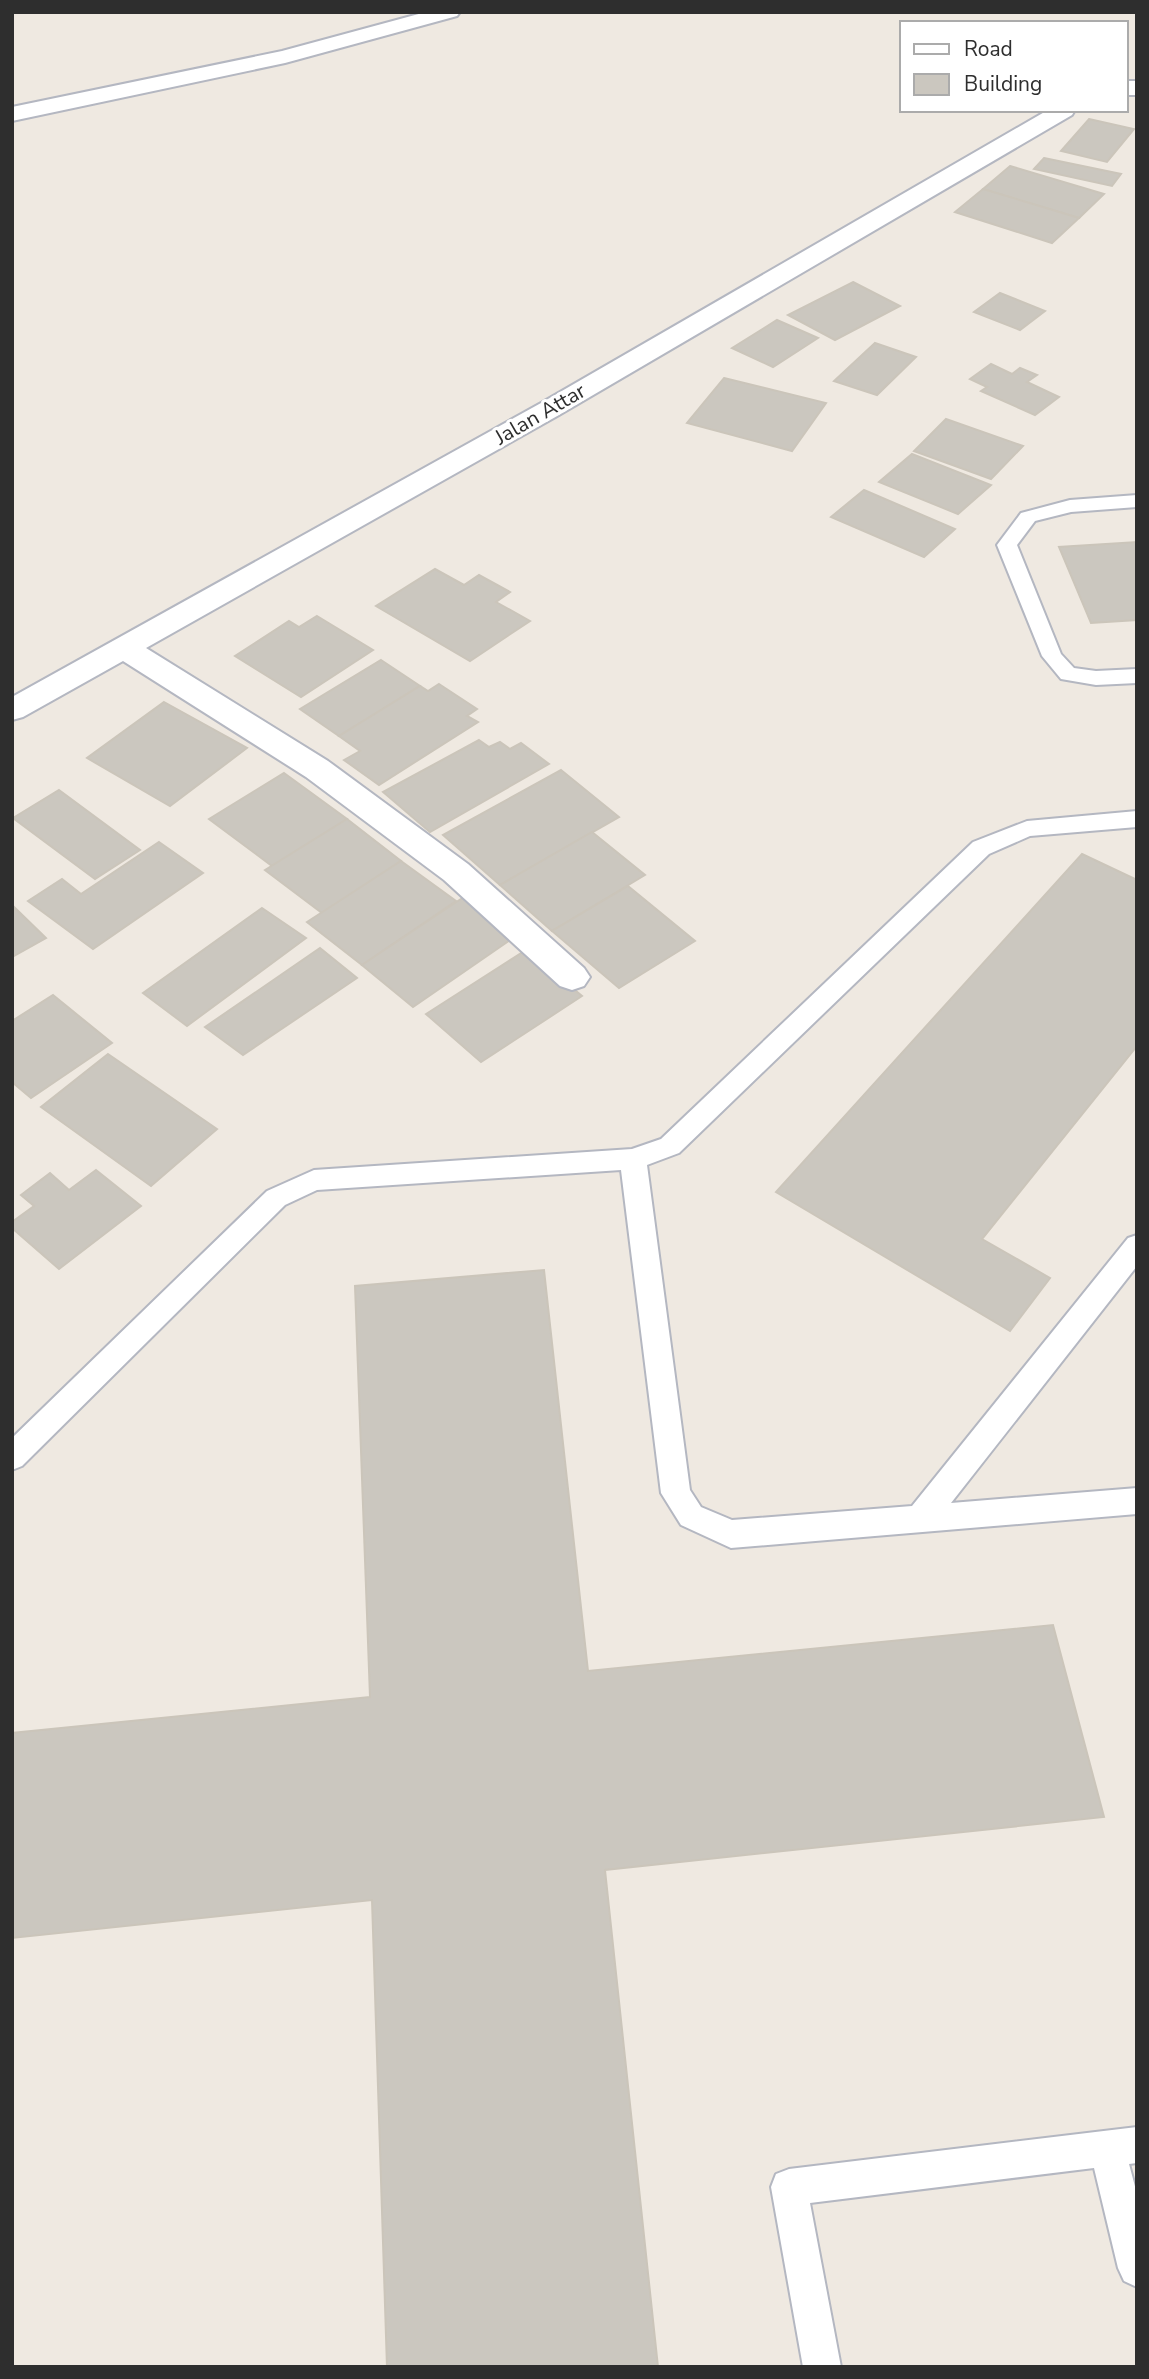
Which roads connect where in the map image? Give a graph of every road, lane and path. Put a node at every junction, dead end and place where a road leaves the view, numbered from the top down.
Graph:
1 (383, 12) edge
2 (450, 12) edge
3 (12, 93) edge
4 (1061, 112) edge
5 (12, 116) edge
6 (1137, 501) edge
7 (125, 648) junction
8 (1137, 676) edge
9 (12, 710) edge
10 (1137, 819) edge
11 (572, 977) dead end
12 (633, 1159) junction
13 (1137, 1245) edge
14 (12, 1457) edge
15 (1137, 1501) edge
16 (920, 1519) junction
17 (1122, 2146) edge
18 (1137, 2268) edge
19 (822, 2367) edge

1 - 3 street
2 - 5 street
4 - 7 street, Jalan Attar
6 - 8 lane
7 - 9 street, Jalan Attar
7 - 11 street
10 - 12 lane
12 - 14 lane
12 - 16 lane
13 - 16 lane
15 - 16 lane
17 - 18 lane
17 - 19 lane

